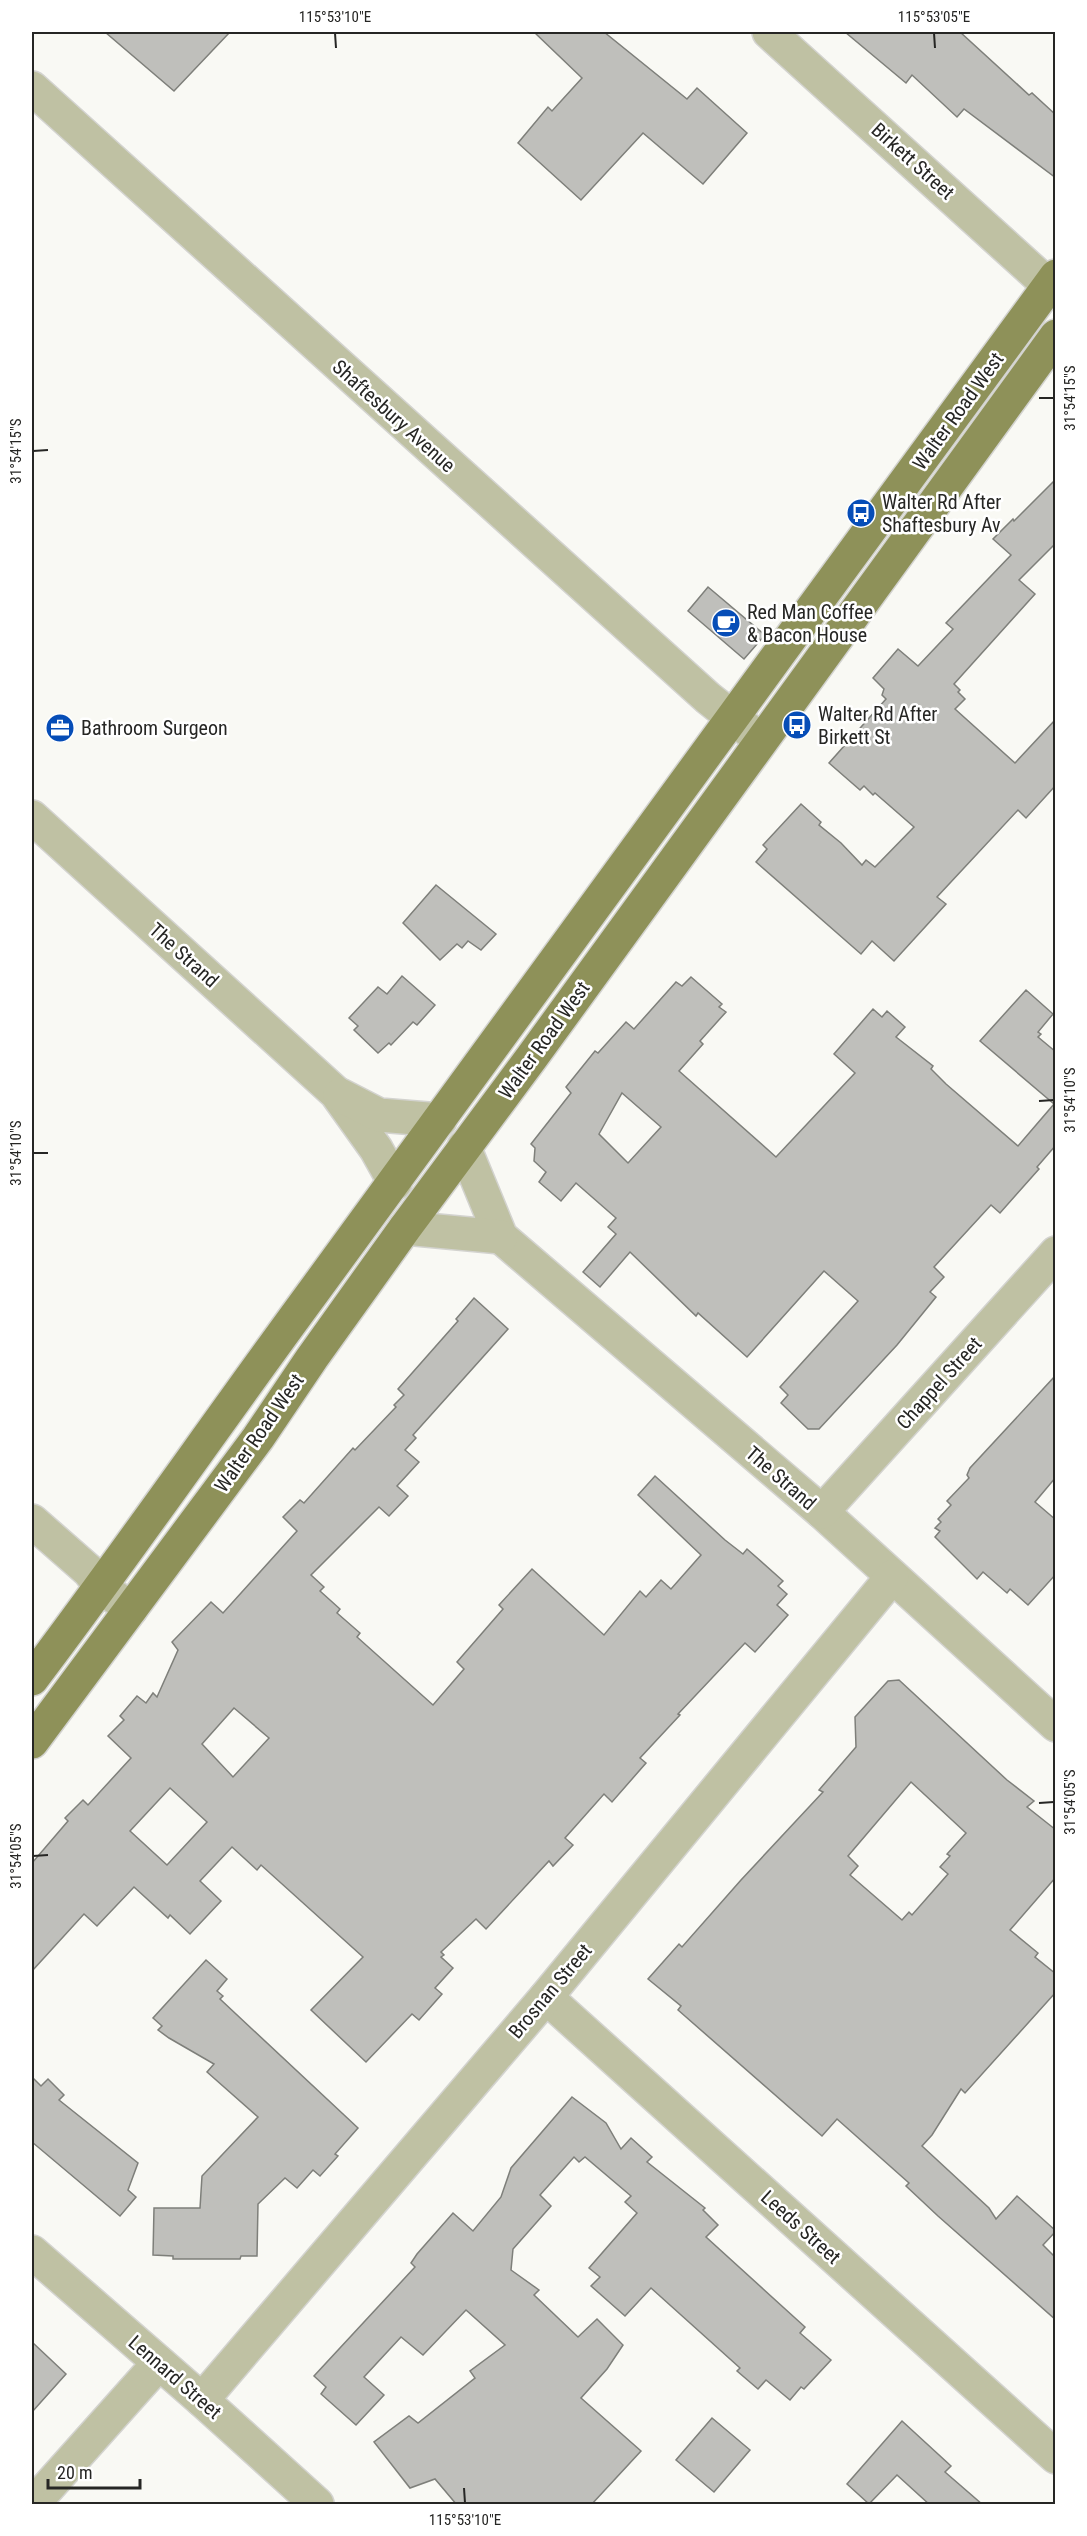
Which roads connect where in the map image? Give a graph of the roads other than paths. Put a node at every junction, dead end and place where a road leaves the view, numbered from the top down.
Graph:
1 (770, 32) edge
2 (32, 88) edge
3 (1054, 284) edge
4 (1056, 336) edge
5 (733, 720) junction
6 (761, 740) junction
7 (32, 817) edge
8 (336, 1093) junction
9 (440, 1120) junction
10 (464, 1147) junction
11 (395, 1183) junction
12 (405, 1228) junction
13 (501, 1237) junction
14 (1056, 1253) edge
15 (822, 1512) junction
16 (32, 1521) edge
17 (892, 1577) junction
18 (101, 1587) junction
19 (131, 1609) junction
20 (32, 1680) edge
21 (1056, 1725) edge
22 (32, 1742) edge
23 (546, 1997) junction
24 (32, 2252) edge
25 (159, 2363) junction
26 (202, 2400) junction
27 (1056, 2457) edge
28 (33, 2505) edge
29 (317, 2505) edge

1 - 3 street, Birkett Street
2 - 5 street, Shaftesbury Avenue
3 - 5 main road, Walter Road West
4 - 6 main road, Walter Road West
5 - 6 street, Shaftesbury Avenue
5 - 9 main road, Walter Road West
6 - 10 main road, Walter Road West
7 - 8 street, The Strand
8 - 9 street, The Strand
8 - 11 street, The Strand
9 - 11 main road, Walter Road West
10 - 12 main road, Walter Road West
10 - 13 street, The Strand
11 - 18 main road, Walter Road West
12 - 13 street
12 - 19 main road, Walter Road West
13 - 15 street, The Strand
14 - 15 street, Chappel Street
15 - 17 street, The Strand
16 - 18 street
17 - 21 street, The Strand
17 - 23 street, Brosnan Street
18 - 19 street
18 - 20 main road, Walter Road West
19 - 22 main road, Walter Road West
23 - 26 street, Brosnan Street
23 - 27 street, Leeds Street
24 - 25 street, Lennard Street
25 - 26 street, Lennard Street
25 - 28 street
26 - 29 street, Lennard Street

